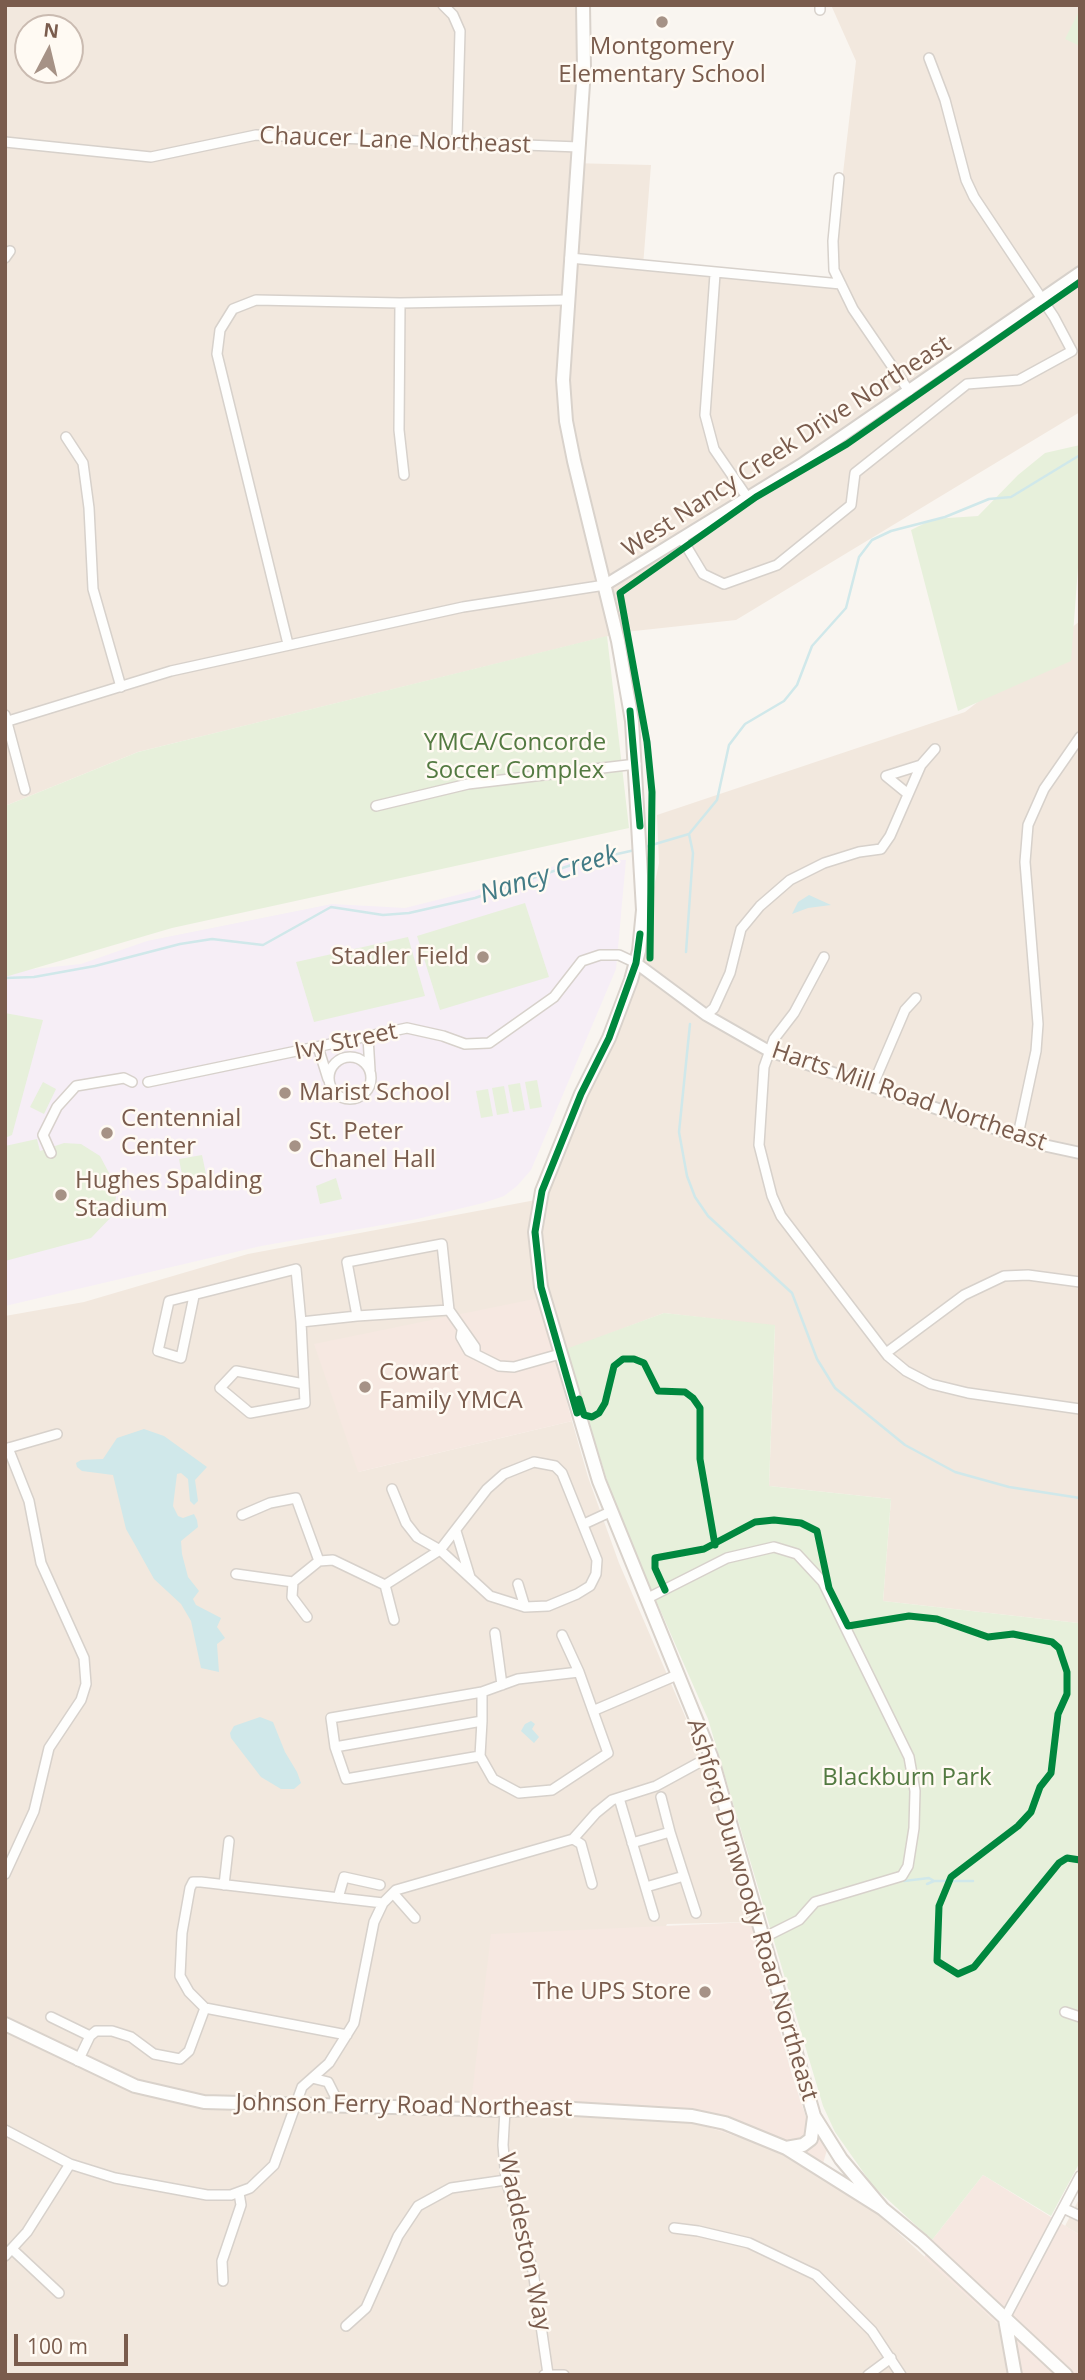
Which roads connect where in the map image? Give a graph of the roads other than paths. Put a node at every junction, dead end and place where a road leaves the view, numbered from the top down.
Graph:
1 (443, 5) edge
2 (583, 5) edge
3 (929, 58) dead end
4 (457, 141) junction
5 (5, 142) edge
6 (579, 148) junction
7 (839, 178) dead end
8 (570, 258) junction
9 (1080, 272) edge
10 (715, 274) junction
11 (841, 284) junction
12 (1042, 299) junction
13 (566, 300) junction
14 (400, 303) junction
15 (909, 391) junction
16 (66, 437) dead end
17 (404, 475) dead end
18 (747, 497) junction
19 (682, 539) junction
20 (605, 585) junction
21 (288, 645) junction
22 (121, 687) junction
23 (6, 720) edge
24 (1080, 737) edge
25 (936, 749) dead end
26 (636, 764) junction
27 (921, 765) junction
28 (25, 790) dead end
29 (908, 794) junction
30 (376, 806) dead end
31 (824, 957) dead end
32 (636, 963) junction
33 (916, 998) dead end
34 (706, 1015) junction
35 (368, 1037) junction
36 (318, 1047) junction
37 (769, 1051) junction
38 (370, 1072) junction
39 (329, 1081) junction
40 (132, 1082) dead end
41 (148, 1082) dead end
42 (873, 1087) junction
43 (1018, 1135) junction
44 (51, 1153) dead end
45 (1080, 1153) edge
46 (1080, 1282) edge
47 (194, 1296) junction
48 (449, 1310) junction
49 (357, 1316) junction
50 (301, 1322) junction
51 (560, 1353) junction
52 (886, 1353) junction
53 (304, 1384) junction
54 (1080, 1409) edge
55 (57, 1434) dead end
56 (7, 1449) edge
57 (392, 1489) dead end
58 (610, 1512) junction
59 (242, 1515) dead end
60 (584, 1524) junction
61 (456, 1531) junction
62 (440, 1550) junction
63 (319, 1561) junction
64 (236, 1574) dead end
65 (471, 1579) junction
66 (293, 1582) junction
67 (518, 1584) dead end
68 (385, 1585) junction
69 (646, 1599) junction
70 (525, 1607) junction
71 (307, 1617) dead end
72 (394, 1620) dead end
73 (495, 1633) dead end
74 (562, 1635) dead end
75 (579, 1672) junction
76 (677, 1675) junction
77 (502, 1685) junction
78 (482, 1692) junction
79 (595, 1710) junction
80 (482, 1721) junction
81 (335, 1746) junction
82 (480, 1756) junction
83 (711, 1756) junction
84 (661, 1797) dead end
85 (619, 1798) junction
86 (670, 1832) junction
87 (573, 1839) junction
88 (229, 1841) dead end
89 (632, 1843) junction
90 (5, 1874) edge
91 (684, 1876) junction
92 (592, 1884) dead end
93 (223, 1885) junction
94 (380, 1885) dead end
95 (646, 1887) junction
96 (393, 1893) junction
97 (338, 1898) junction
98 (383, 1903) junction
99 (696, 1913) dead end
100 (654, 1916) dead end
101 (415, 1919) dead end
102 (763, 1938) junction
103 (205, 2008) junction
104 (1065, 2012) dead end
105 (51, 2017) dead end
106 (1080, 2017) edge
107 (5, 2024) edge
108 (347, 2035) junction
109 (90, 2036) junction
110 (78, 2061) junction
111 (329, 2063) junction
112 (312, 2078) junction
113 (328, 2082) junction
114 (298, 2106) junction
115 (334, 2107) junction
116 (505, 2110) junction
117 (814, 2116) junction
118 (5, 2130) edge
119 (786, 2148) junction
120 (841, 2159) junction
121 (809, 2161) junction
122 (70, 2164) junction
123 (1080, 2176) edge
124 (506, 2180) junction
125 (239, 2193) junction
126 (1063, 2208) junction
127 (883, 2209) junction
128 (1080, 2216) edge
129 (674, 2228) dead end
130 (8, 2253) edge
131 (223, 2281) dead end
132 (59, 2293) dead end
133 (1005, 2318) junction
134 (346, 2326) dead end
135 (891, 2358) junction
136 (1014, 2358) junction
137 (546, 2374) edge
138 (564, 2375) edge
139 (868, 2375) edge
140 (901, 2375) edge
141 (1015, 2375) edge
142 (1021, 2375) edge
143 (1066, 2375) edge

1 - 4 street
2 - 6 main road, Ashford Dunwoody Road Northeast
3 - 12 street
4 - 5 street, Chaucer Lane Northeast
4 - 6 street, Chaucer Lane Northeast
6 - 8 main road, Ashford Dunwoody Road Northeast
7 - 11 street
8 - 10 street
8 - 13 main road, Ashford Dunwoody Road Northeast
9 - 12 street, West Nancy Creek Drive Northeast
10 - 11 street
10 - 18 street
11 - 15 street
12 - 15 street, West Nancy Creek Drive Northeast
12 - 19 street
13 - 14 street
13 - 20 main road, Ashford Dunwoody Road Northeast
14 - 17 street
14 - 21 street
15 - 18 street, West Nancy Creek Drive Northeast
16 - 22 street
18 - 19 street, West Nancy Creek Drive Northeast
19 - 20 street, West Nancy Creek Drive Northeast
20 - 21 street, West Nancy Creek Drive Northeast
20 - 26 main road, Ashford Dunwoody Road Northeast
21 - 22 street, West Nancy Creek Drive Northeast
22 - 23 street, West Nancy Creek Drive Northeast
23 - 28 street
24 - 43 street
25 - 27 street
26 - 30 street
26 - 32 main road, Ashford Dunwoody Road Northeast
27 - 29 street
27 - 29 street
29 - 34 street
31 - 37 street
32 - 34 street, Harts Mill Road Northeast
32 - 35 street, Ivy Street
32 - 51 main road, Ashford Dunwoody Road Northeast
33 - 42 street
34 - 37 street, Harts Mill Road Northeast
35 - 36 street, Ivy Street
35 - 38 street
36 - 39 street
36 - 41 street, Ivy Street
37 - 42 street, Harts Mill Road Northeast
37 - 52 street
38 - 39 street
38 - 39 street
40 - 44 street
42 - 43 street, Harts Mill Road Northeast
43 - 45 street, Harts Mill Road Northeast
46 - 52 street
47 - 47 street
47 - 50 street
48 - 49 street
48 - 49 street
48 - 51 street
49 - 50 street
50 - 53 street
51 - 58 main road, Ashford Dunwoody Road Northeast
52 - 54 street
53 - 53 street
55 - 56 street
56 - 90 street
57 - 62 street
58 - 60 street
58 - 69 main road, Ashford Dunwoody Road Northeast
59 - 63 street
60 - 61 street
60 - 70 street
61 - 62 street
61 - 65 street
62 - 65 street
62 - 68 street
63 - 66 street
63 - 68 street
64 - 66 street
65 - 70 street
66 - 71 street
67 - 70 street
68 - 72 street
69 - 76 main road, Ashford Dunwoody Road Northeast
69 - 102 street
73 - 77 street
74 - 75 street
75 - 77 street
75 - 79 street
76 - 79 street
76 - 83 main road, Ashford Dunwoody Road Northeast
77 - 78 street
78 - 80 street
78 - 81 street
79 - 82 street
80 - 81 street
80 - 82 street
81 - 82 street
83 - 85 street
83 - 102 main road, Ashford Dunwoody Road Northeast
84 - 86 street
85 - 87 street
85 - 89 street
86 - 89 street
86 - 91 street
87 - 92 street
87 - 96 street
88 - 93 street
89 - 95 street
91 - 95 street
91 - 99 street
93 - 97 street
93 - 103 street
94 - 97 street
95 - 100 street
96 - 98 street
96 - 101 street
97 - 98 street
98 - 108 street
102 - 117 main road, Ashford Dunwoody Road Northeast
103 - 108 street
103 - 109 street
104 - 106 street
105 - 109 street
107 - 110 main road, Johnson Ferry Road Northeast
108 - 111 street
109 - 110 street
110 - 114 main road, Johnson Ferry Road Northeast
111 - 112 street
111 - 113 street
112 - 113 street
112 - 114 street
113 - 115 street
114 - 115 main road, Johnson Ferry Road Northeast
114 - 125 street
115 - 116 main road, Johnson Ferry Road Northeast
116 - 119 main road, Johnson Ferry Road Northeast
116 - 124 street, Waddeston Way
117 - 119 main road
117 - 120 main road, Ashford Dunwoody Road Northeast
118 - 122 street
119 - 121 main road, Johnson Ferry Road Northeast
120 - 121 main road
120 - 127 main road, Ashford Dunwoody Road Northeast
121 - 127 main road, Johnson Ferry Road Northeast
122 - 125 street
122 - 130 street
123 - 126 street
124 - 134 street
124 - 137 street, Waddeston Way
125 - 131 street
126 - 128 street
126 - 133 street
127 - 133 main road
129 - 135 street
130 - 132 street
133 - 136 main road
133 - 143 main road
135 - 139 street
135 - 140 street
136 - 141 main road
136 - 142 main road
137 - 138 street

